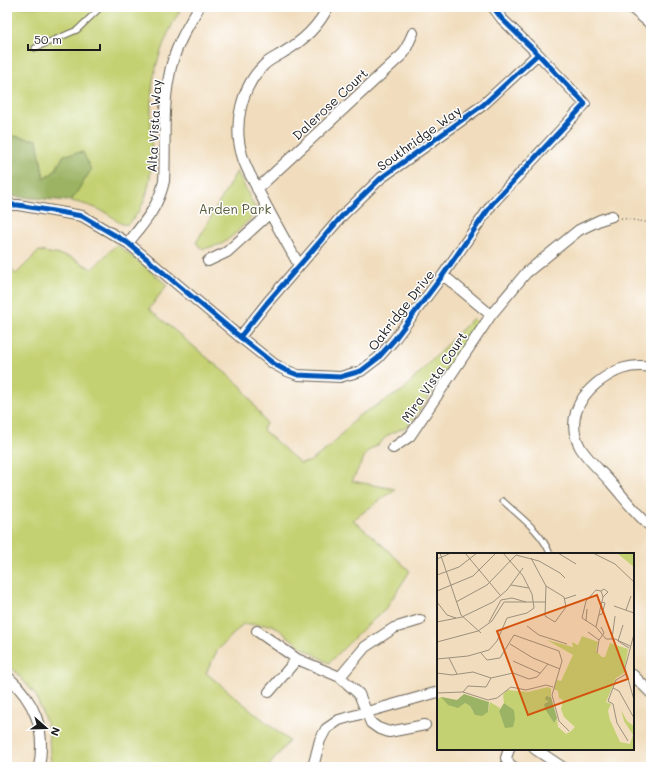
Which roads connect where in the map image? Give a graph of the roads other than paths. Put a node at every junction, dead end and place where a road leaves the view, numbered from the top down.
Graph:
1 (101, 7) edge
2 (199, 7) edge
3 (328, 7) edge
4 (493, 7) edge
5 (632, 7) edge
6 (651, 22) edge
7 (413, 33) dead end
8 (35, 48) dead end
9 (538, 54) junction
10 (257, 189) junction
11 (7, 205) edge
12 (270, 213) junction
13 (612, 216) road end
14 (128, 243) junction
15 (208, 261) dead end
16 (299, 265) junction
17 (443, 275) junction
18 (491, 315) junction
19 (240, 337) junction
20 (651, 367) edge
21 (393, 448) dead end
22 (503, 501) dead end
23 (651, 527) edge
24 (550, 553) edge
25 (420, 620) dead end
26 (258, 631) dead end
27 (297, 659) junction
28 (7, 676) edge
29 (634, 676) edge
30 (340, 677) junction
31 (269, 692) dead end
32 (437, 692) edge
33 (651, 693) edge
34 (366, 712) junction
35 (425, 725) dead end
36 (509, 750) edge
37 (536, 750) edge
38 (39, 767) edge
39 (313, 767) edge
40 (514, 767) edge
41 (562, 767) edge

1 - 8 lane
2 - 14 street, Alta Vista Way
3 - 10 street
4 - 9 street, Oakridge Drive
5 - 6 street
7 - 10 street, Dalerose Court
9 - 16 street, Southridge Way
9 - 17 street, Oakridge Drive
10 - 12 street
11 - 14 street, Oakridge Drive
12 - 15 street
12 - 16 street
13 - 18 street, Mira Vista Court
14 - 19 street, Oakridge Drive
16 - 19 street, Southridge Way
17 - 18 street
17 - 19 street, Oakridge Drive
18 - 21 street, Mira Vista Court
20 - 23 street
22 - 24 lane
25 - 30 street
26 - 27 street
27 - 30 street
27 - 31 street
28 - 38 street
29 - 33 street
30 - 34 street
32 - 34 street
34 - 35 street
34 - 39 street
36 - 40 street
37 - 41 street

